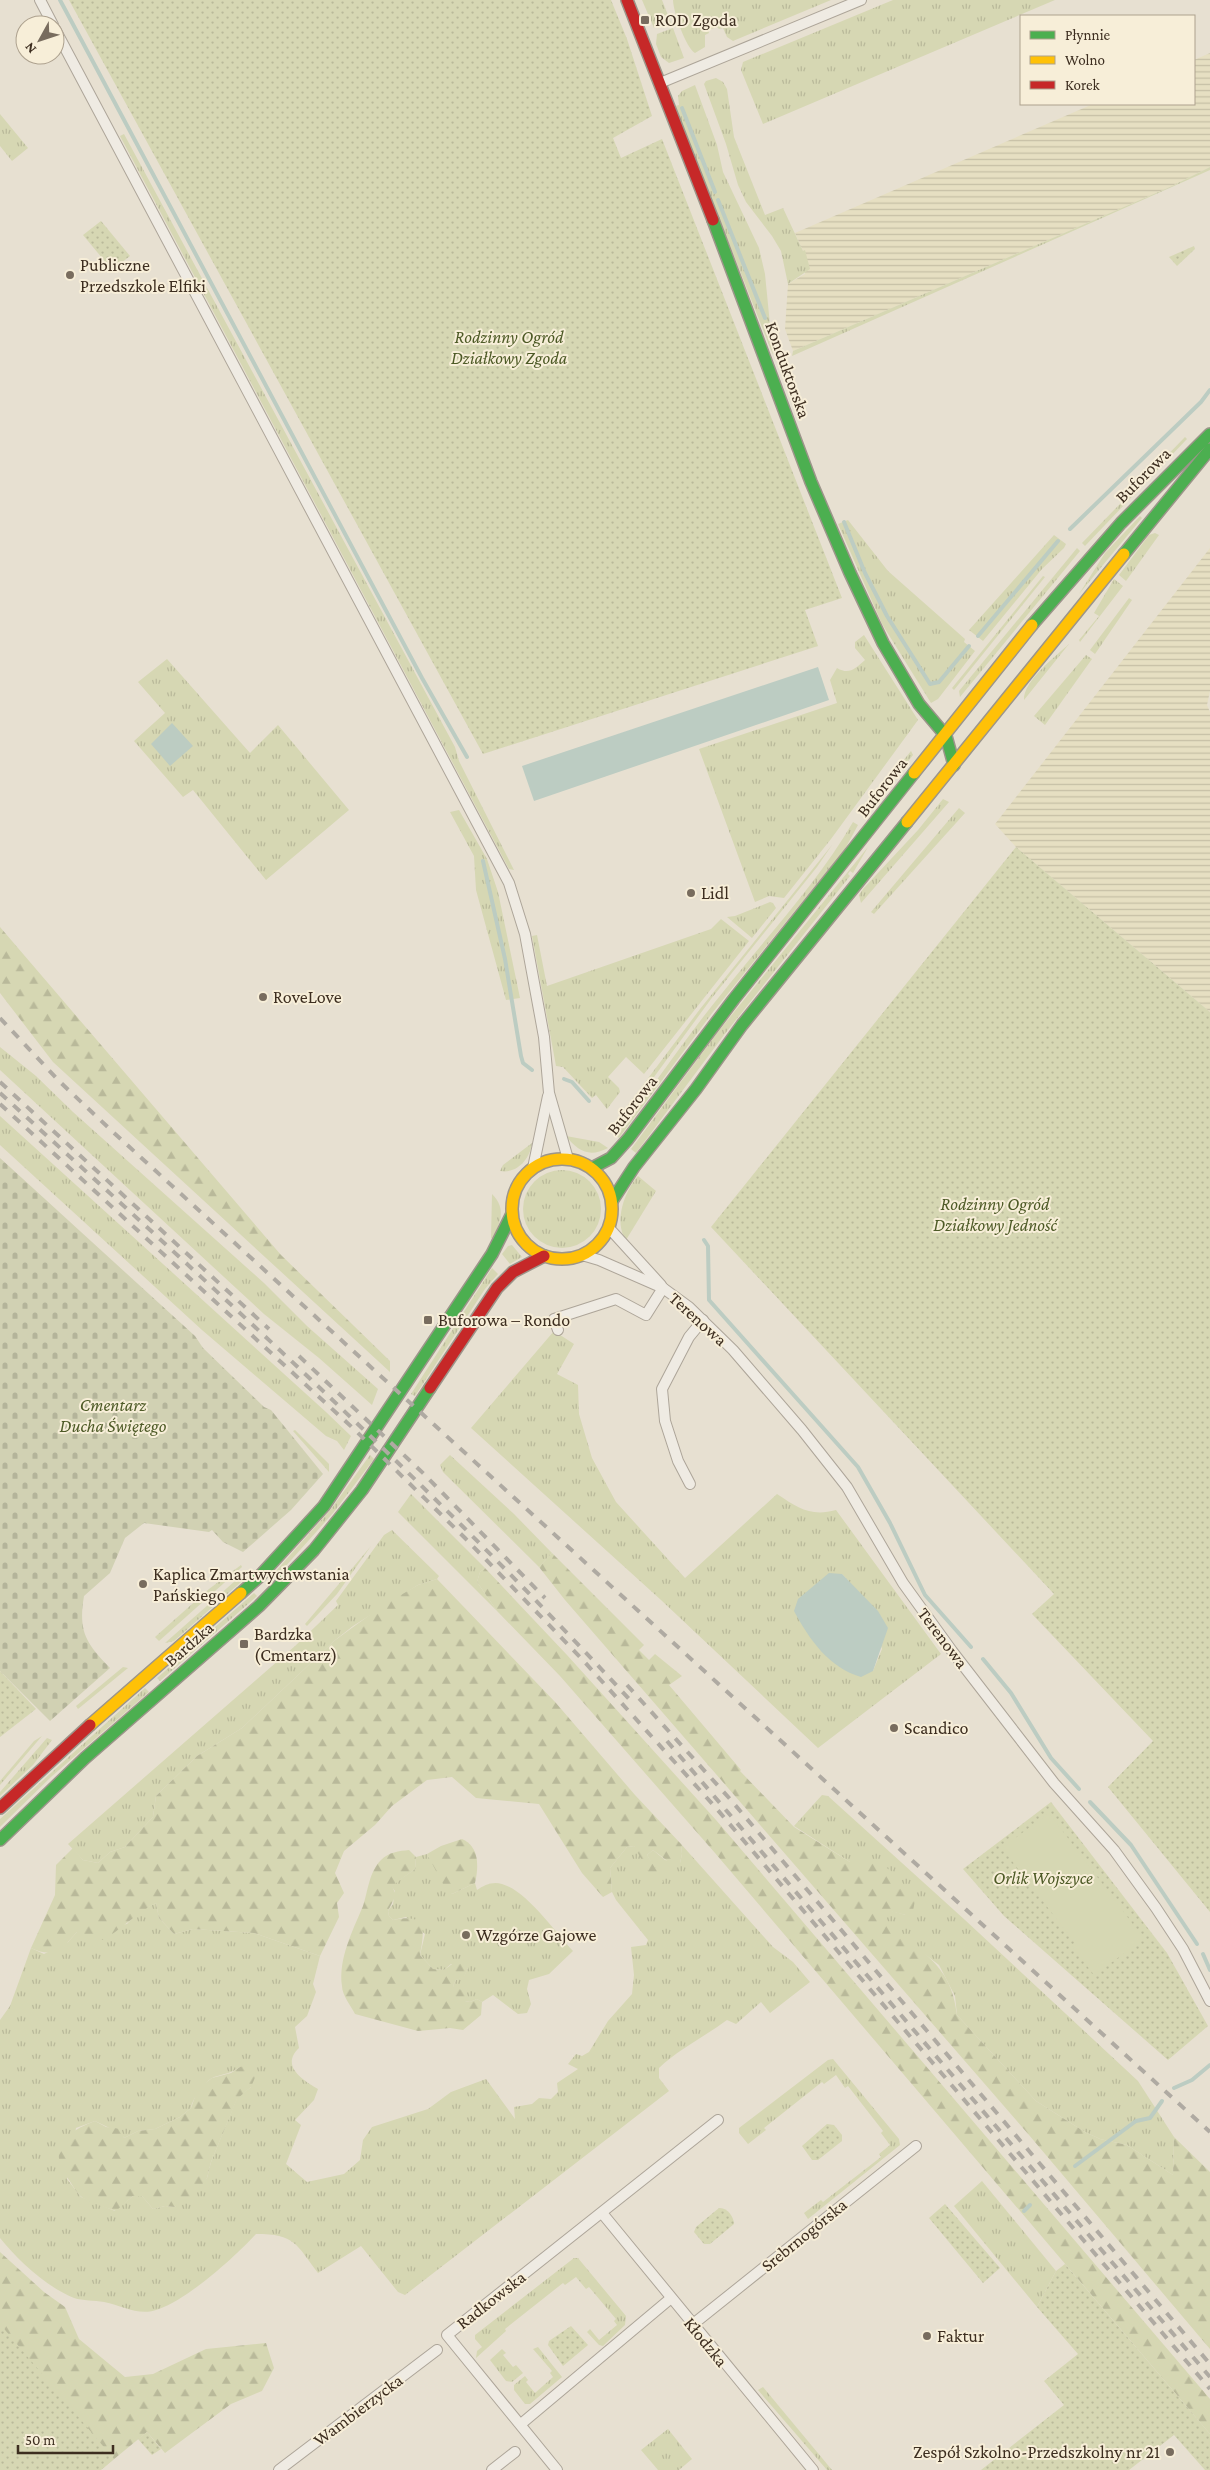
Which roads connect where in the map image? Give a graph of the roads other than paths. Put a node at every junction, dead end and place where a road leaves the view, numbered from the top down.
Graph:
1 (40, 0) edge
2 (628, 0) edge
3 (856, 1) edge
4 (48, 15) edge
5 (65, 48) edge
6 (660, 83) junction
7 (1210, 434) edge
8 (1210, 449) edge
9 (946, 736) junction
10 (975, 739) junction
11 (954, 765) junction
12 (549, 1093) junction
13 (568, 1159) junction
14 (533, 1168) junction
15 (592, 1168) junction
16 (612, 1200) junction
17 (512, 1214) junction
18 (609, 1228) junction
19 (582, 1255) junction
20 (544, 1256) junction
21 (663, 1288) junction
22 (702, 1320) junction
23 (558, 1330) dead end
24 (690, 1484) dead end
25 (0, 1808) edge
26 (0, 1840) edge
27 (1210, 2001) edge
28 (718, 2120) dead end
29 (916, 2146) dead end
30 (602, 2213) junction
31 (670, 2299) junction
32 (692, 2325) junction
33 (437, 2350) dead end
34 (520, 2424) junction
35 (515, 2452) dead end
36 (279, 2470) edge
37 (492, 2470) edge
38 (557, 2470) edge
39 (812, 2470) edge

1 - 4 street
2 - 6 main road, Konduktorska
3 - 6 street
5 - 12 street
6 - 9 main road, Konduktorska
7 - 9 main road, Buforowa
8 - 10 main road, Buforowa
9 - 10 main road
9 - 11 main road, Konduktorska
9 - 15 main road, Buforowa
10 - 11 main road, Buforowa
11 - 16 main road, Buforowa
12 - 13 street
12 - 14 street
13 - 14 main road
13 - 15 main road
14 - 17 main road
15 - 16 main road
16 - 18 main road
17 - 20 main road
17 - 25 main road, Bardzka
18 - 19 main road
18 - 21 street, Terenowa
19 - 20 main road
19 - 21 street, Terenowa
20 - 26 main road, Bardzka
21 - 22 street, Terenowa
21 - 23 street
22 - 24 street
22 - 27 street, Terenowa
28 - 30 street
29 - 32 street, Srebrnogórska
30 - 31 street, Kłodzka
30 - 34 street, Radkowska
31 - 32 street, Kłodzka
31 - 34 street
32 - 39 street, Kłodzka
33 - 36 street, Wambierzycka
34 - 38 street, Radkowska
35 - 37 street

